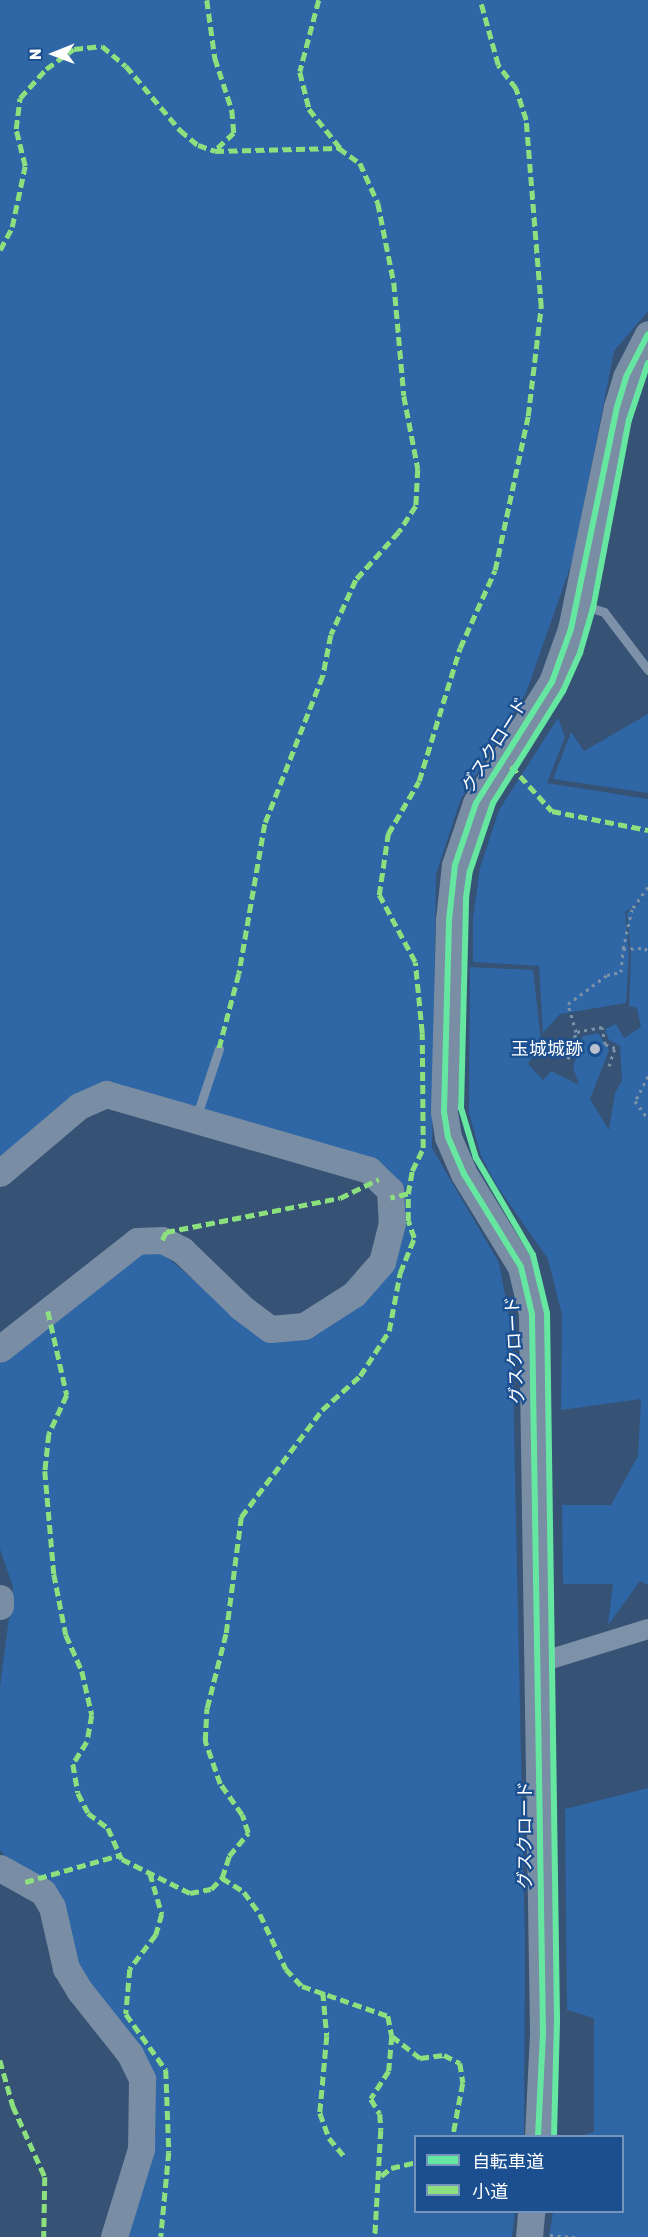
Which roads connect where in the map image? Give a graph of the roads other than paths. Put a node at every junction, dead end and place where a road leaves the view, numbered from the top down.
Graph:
1 (648, 334) edge
2 (578, 604) junction
3 (648, 670) edge
4 (219, 1049) dead end
5 (196, 1119) junction
6 (0, 1173) edge
7 (0, 1349) edge
8 (0, 1598) edge
9 (0, 1606) edge
10 (648, 1629) edge
11 (538, 1663) junction
12 (0, 1868) edge
13 (538, 2135) edge
14 (531, 2213) edge
15 (537, 2236) edge
16 (114, 2237) edge

1 - 2 street, グスクロード
2 - 3 lane
2 - 11 street, グスクロード
4 - 5 lane
5 - 6 street
5 - 7 street
8 - 9 street
10 - 11 street
11 - 13 street, グスクロード
12 - 16 street
14 - 15 street

